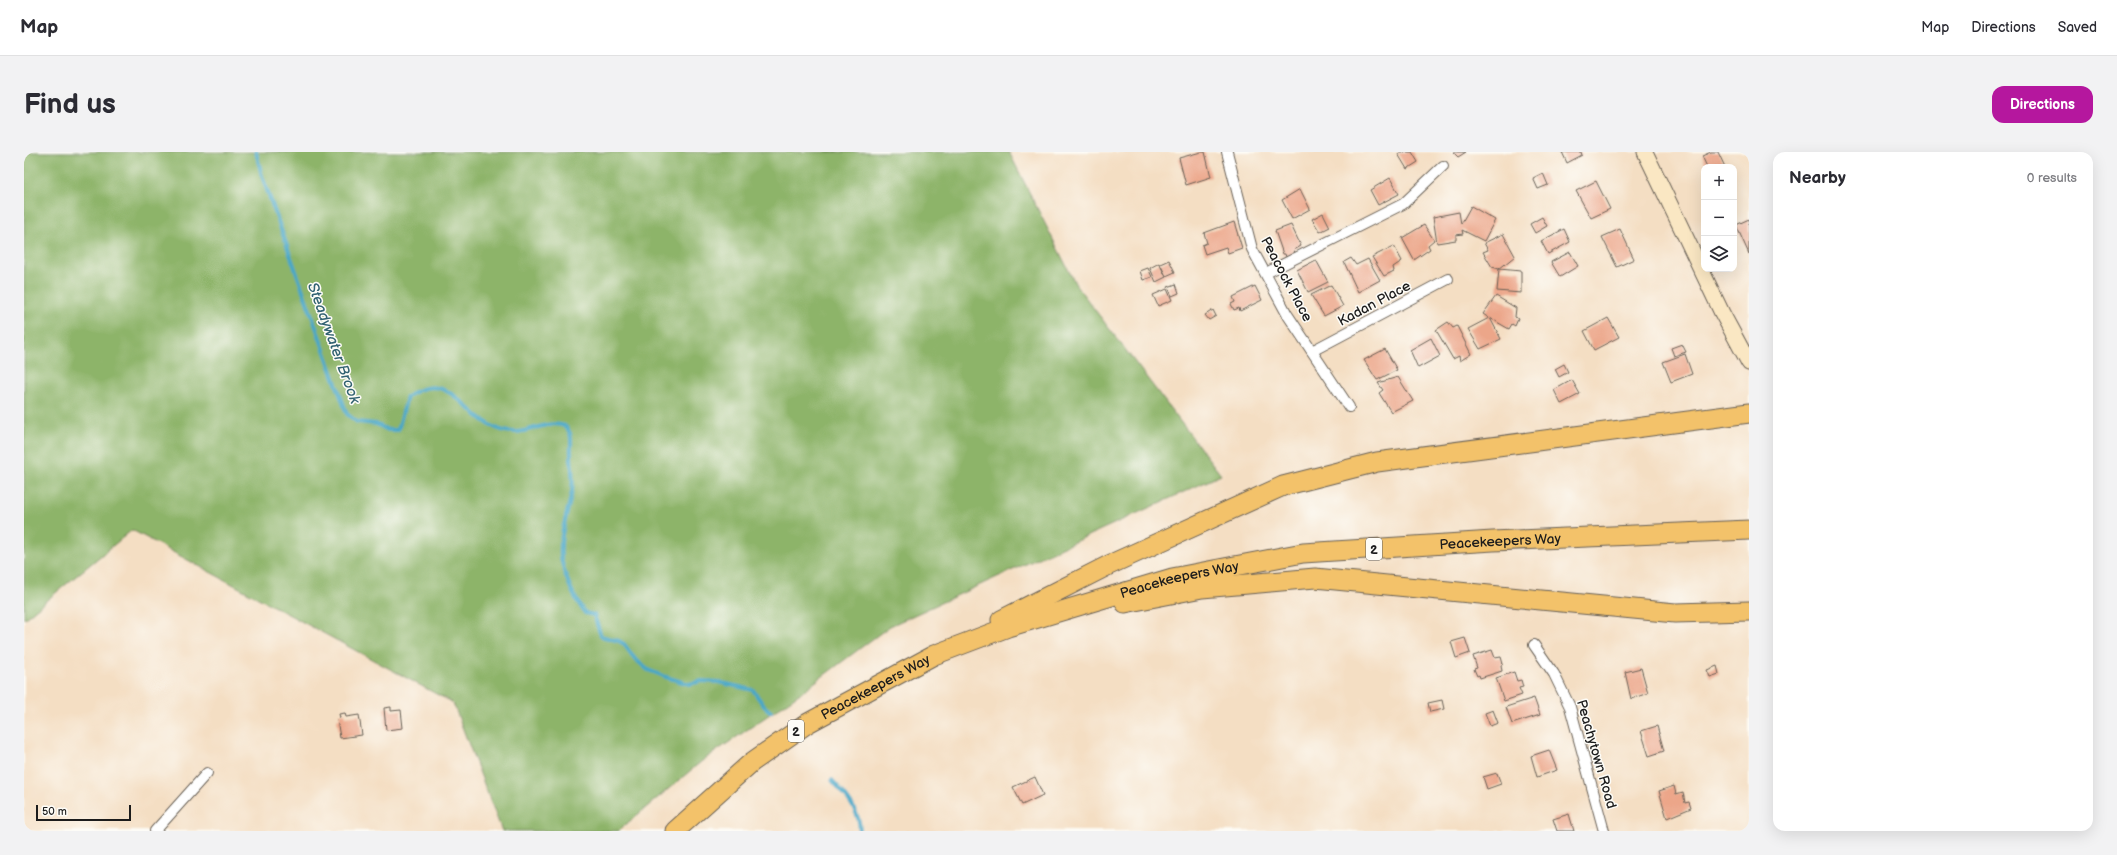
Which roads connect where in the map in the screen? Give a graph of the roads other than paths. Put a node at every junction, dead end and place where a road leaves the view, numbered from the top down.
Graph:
1 (1227, 152) edge
2 (1645, 152) edge
3 (1443, 166) dead end
4 (1266, 273) junction
5 (1448, 279) dead end
6 (1312, 351) junction
7 (1749, 363) edge
8 (1349, 407) dead end
9 (1749, 413) edge
10 (1749, 530) edge
11 (1749, 611) edge
12 (1008, 627) junction
13 (1534, 645) dead end
14 (934, 654) junction
15 (207, 773) dead end
16 (155, 831) edge
17 (675, 831) edge
18 (1604, 831) edge

1 - 4 street, Peacock Place
2 - 7 main road
3 - 4 street
4 - 6 street, Peacock Place
5 - 6 street, Kadan Place
6 - 8 street, Peacock Place
9 - 14 highway
10 - 12 highway, Peacekeepers Way / 2
11 - 12 highway
12 - 14 highway, Peacekeepers Way / 2
13 - 18 street, Peachytown Road
14 - 17 highway, Peacekeepers Way / 2
15 - 16 street

